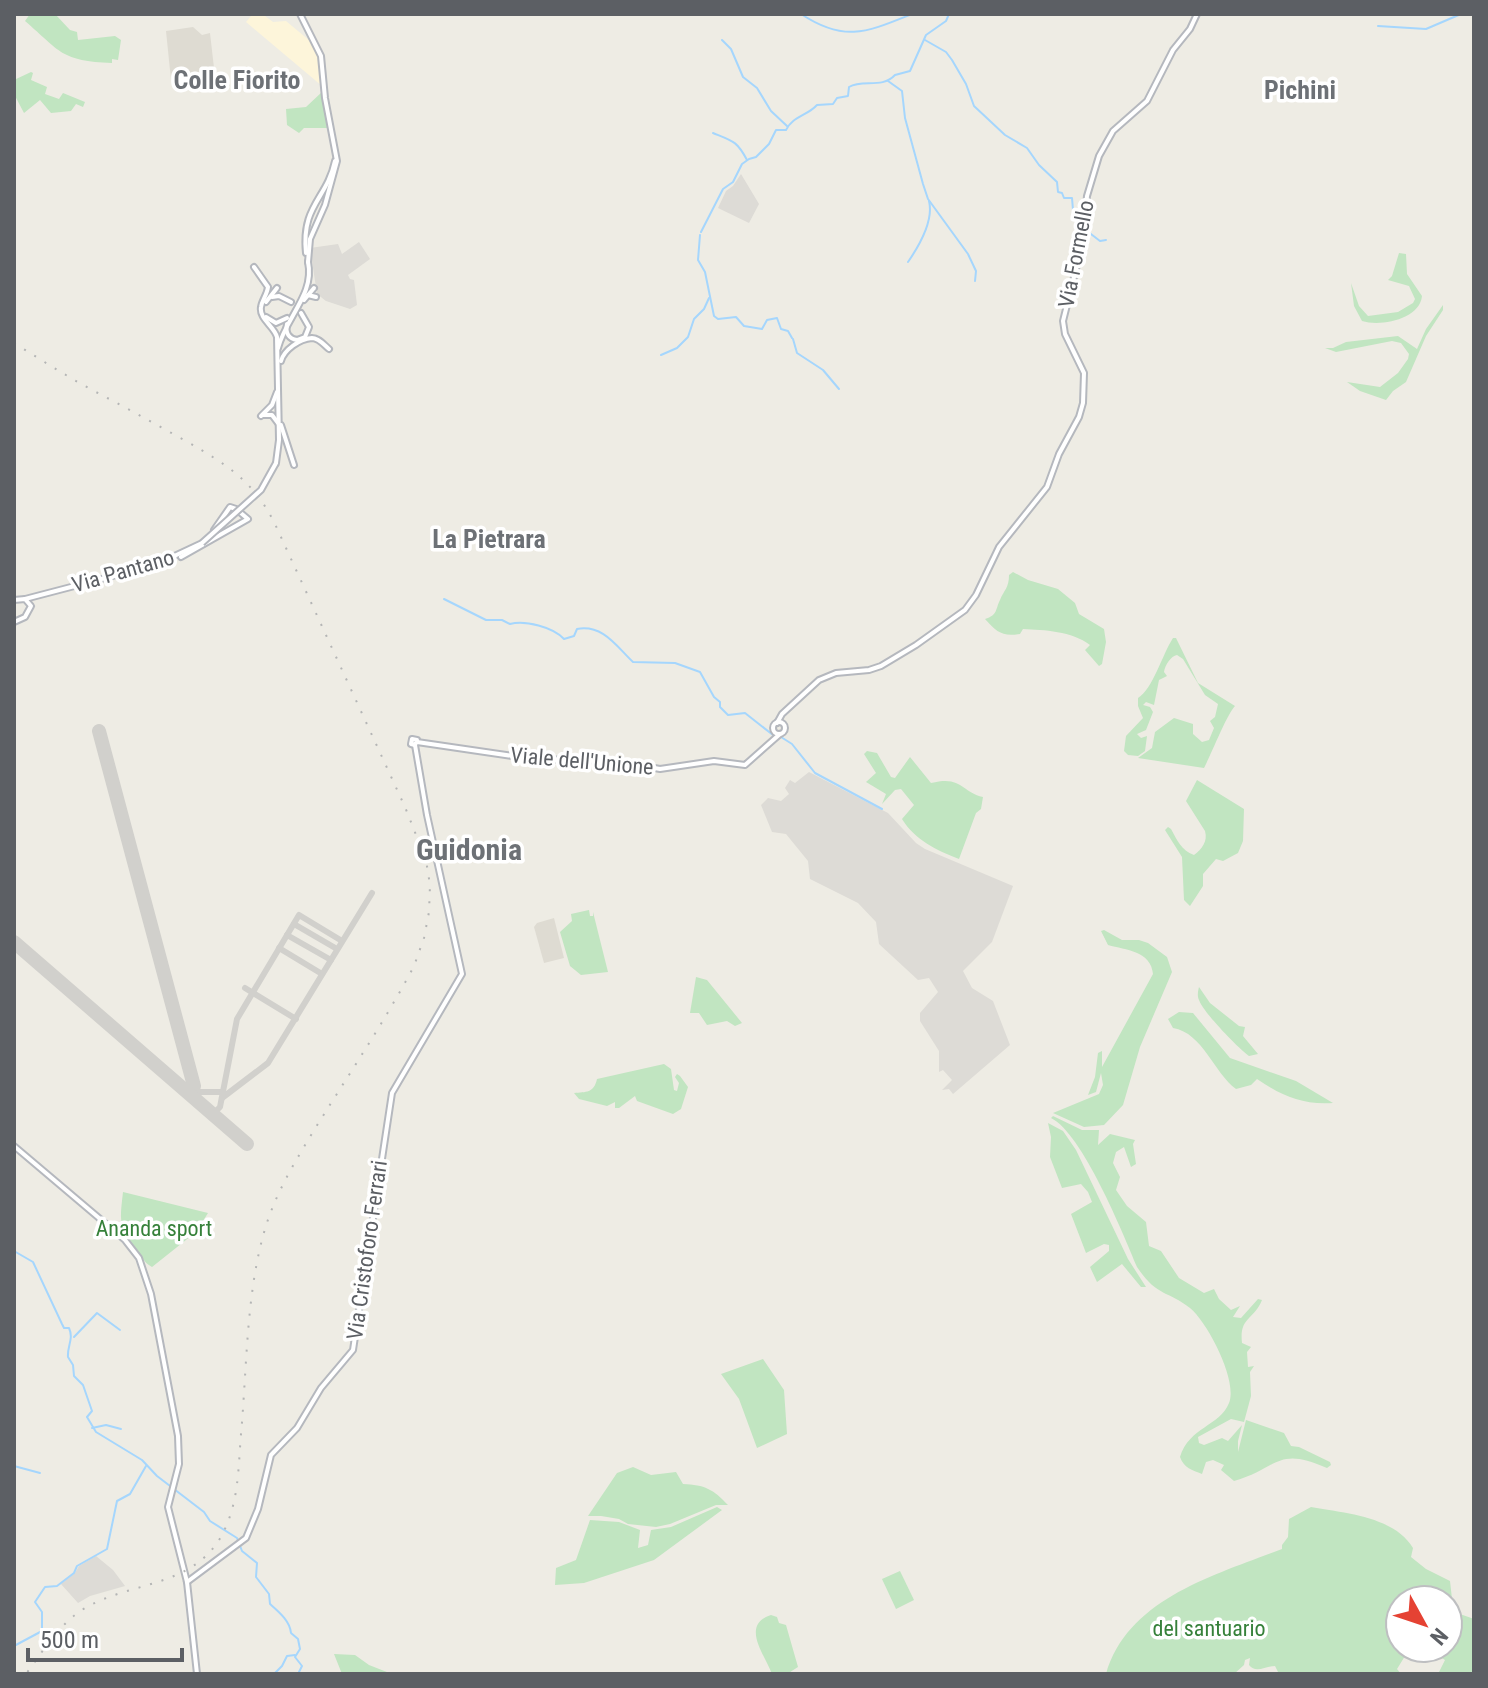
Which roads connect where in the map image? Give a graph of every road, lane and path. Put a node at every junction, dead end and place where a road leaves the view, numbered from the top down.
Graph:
1 (300, 14) edge
2 (1197, 14) edge
3 (335, 151) junction
4 (312, 207) junction
5 (322, 211) junction
6 (308, 262) junction
7 (254, 267) dead end
8 (314, 288) dead end
9 (306, 296) junction
10 (268, 297) junction
11 (316, 297) dead end
12 (291, 302) dead end
13 (301, 313) dead end
14 (291, 316) junction
15 (278, 348) junction
16 (329, 349) dead end
17 (279, 372) junction
18 (279, 384) junction
19 (279, 405) junction
20 (279, 429) junction
21 (294, 465) dead end
22 (186, 552) junction
23 (171, 559) junction
24 (42, 595) junction
25 (25, 599) junction
26 (14, 600) edge
27 (30, 610) junction
28 (14, 622) edge
29 (782, 714) junction
30 (777, 723) junction
31 (783, 724) junction
32 (774, 731) junction
33 (780, 734) junction
34 (772, 739) junction
35 (463, 972) joint
36 (14, 1146) edge
37 (187, 1582) junction
38 (197, 1674) edge

1 - 3 main road
2 - 29 main road, Via Formello
3 - 4 main road
3 - 5 main road
4 - 5 main road
4 - 6 main road
5 - 6 main road
6 - 9 main road
7 - 10 main road
8 - 9 main road
9 - 11 main road
9 - 14 main road
10 - 12 main road
10 - 14 main road
10 - 15 main road
13 - 14 main road
14 - 15 main road
15 - 17 main road
16 - 17 main road
17 - 18 main road
18 - 19 main road
18 - 20 main road
19 - 20 main road
19 - 21 main road
20 - 22 main road, Via Pantano, bridge
22 - 23 main road, Via Pantano
22 - 23 main road
23 - 24 main road, Via Pantano
24 - 25 main road, Via Pantano
24 - 27 main road
25 - 26 main road, Via Pantano
25 - 27 main road
27 - 28 main road
29 - 30 main road, Via Formello
29 - 31 main road
30 - 31 main road
30 - 32 main road, Via Formello
31 - 33 main road
32 - 33 main road
32 - 34 main road, Via Formello
33 - 34 main road
34 - 35 main road, Viale dell'Unione
35 - 37 main road, Via Cristoforo Ferrari
36 - 37 main road
37 - 38 main road

